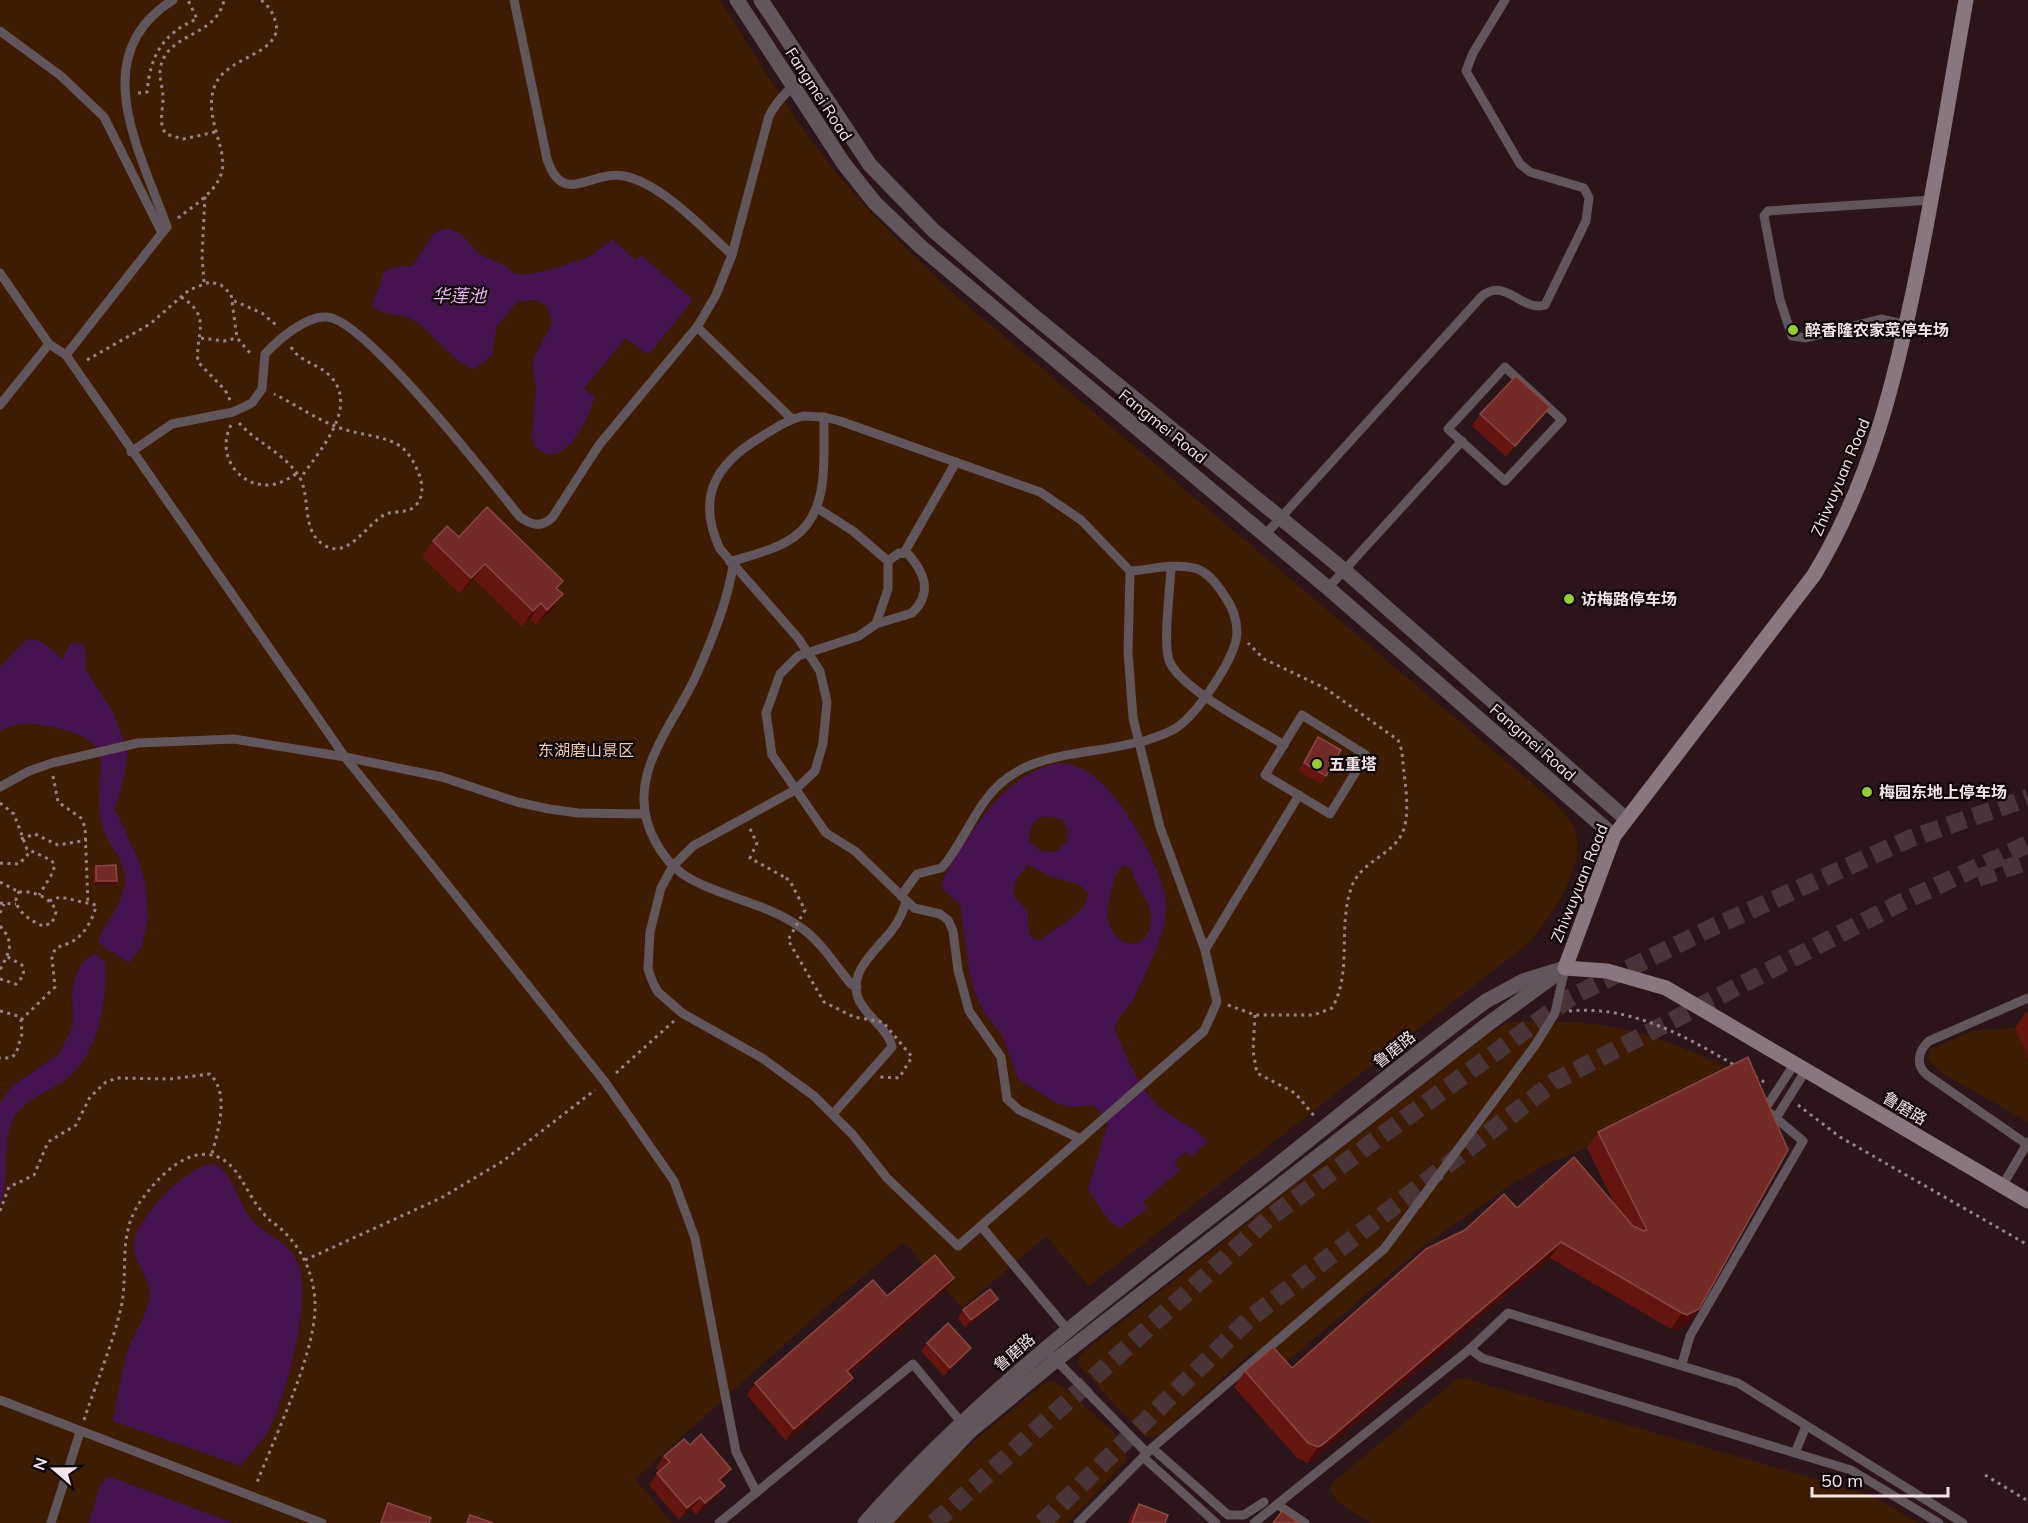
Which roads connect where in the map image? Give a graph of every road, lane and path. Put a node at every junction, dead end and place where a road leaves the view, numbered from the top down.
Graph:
1 (173, 0) edge
2 (188, 0) edge
3 (224, 0) edge
4 (261, 0) edge
5 (514, 0) edge
6 (737, 0) edge
7 (761, 0) edge
8 (1505, 0) edge
9 (1966, 0) edge
10 (0, 31) edge
11 (153, 59) junction
12 (162, 63) junction
13 (809, 74) junction
14 (793, 85) junction
15 (124, 94) junction
16 (215, 132) junction
17 (205, 196) junction
18 (1932, 200) junction
19 (165, 230) junction
20 (732, 255) junction
21 (966, 260) junction
22 (0, 273) edge
23 (953, 275) junction
24 (204, 282) junction
25 (181, 297) junction
26 (234, 301) junction
27 (1907, 325) junction
28 (697, 327) junction
29 (286, 337) junction
30 (201, 338) junction
31 (237, 338) junction
32 (49, 344) junction
33 (66, 355) junction
34 (263, 359) junction
35 (75, 367) junction
36 (262, 389) junction
37 (0, 405) edge
38 (233, 412) junction
39 (824, 417) junction
40 (792, 419) junction
41 (334, 426) junction
42 (1462, 441) junction
43 (131, 452) junction
44 (956, 462) junction
45 (296, 474) junction
46 (300, 479) junction
47 (817, 508) junction
48 (1280, 516) junction
49 (1265, 535) junction
50 (904, 553) junction
51 (888, 561) junction
52 (732, 564) junction
53 (1171, 568) junction
54 (1344, 570) junction
55 (1130, 571) junction
56 (1328, 588) junction
57 (883, 607) junction
58 (891, 620) junction
59 (876, 624) junction
60 (1237, 635) junction
61 (807, 652) junction
62 (1204, 696) junction
63 (1138, 743) junction
64 (1284, 745) junction
65 (345, 757) junction
66 (52, 764) junction
67 (0, 787) edge
68 (795, 790) junction
69 (1299, 795) junction
70 (0, 803) edge
71 (644, 814) junction
72 (1626, 819) junction
73 (744, 820) junction
74 (1614, 836) junction
75 (21, 839) junction
76 (87, 840) junction
77 (30, 852) junction
78 (0, 863) edge
79 (673, 866) junction
80 (0, 882) edge
81 (19, 892) junction
82 (39, 895) junction
83 (904, 899) junction
84 (49, 901) junction
85 (2, 903) edge
86 (15, 904) junction
87 (88, 904) junction
88 (0, 913) edge
89 (0, 926) edge
90 (1205, 950) junction
91 (6, 956) junction
92 (1565, 968) junction
93 (0, 970) edge
94 (0, 979) edge
95 (857, 987) junction
96 (2028, 998) edge
97 (1217, 1002) junction
98 (0, 1011) edge
99 (682, 1013) junction
100 (1255, 1015) junction
101 (21, 1020) junction
102 (0, 1059) edge
103 (1800, 1067) junction
104 (878, 1077) dead end
105 (605, 1082) junction
106 (833, 1114) junction
107 (1776, 1119) junction
108 (1325, 1128) junction
109 (1081, 1139) junction
110 (2026, 1143) edge
111 (212, 1154) junction
112 (2001, 1188) junction
113 (2028, 1201) edge
114 (0, 1211) edge
115 (981, 1226) junction
116 (305, 1260) junction
117 (1066, 1329) junction
118 (1470, 1348) junction
119 (1050, 1355) junction
120 (1682, 1364) junction
121 (0, 1400) edge
122 (961, 1422) junction
123 (1806, 1426) junction
124 (80, 1432) junction
125 (1147, 1453) junction
126 (1795, 1453) junction
127 (1985, 1475) dead end
128 (756, 1491) junction
129 (1918, 1495) junction
130 (252, 1496) junction
131 (2028, 1501) edge
132 (1264, 1502) dead end
133 (1278, 1505) junction
134 (1912, 1507) junction
135 (51, 1523) edge
136 (322, 1523) edge
137 (719, 1523) edge
138 (865, 1523) edge
139 (883, 1523) edge
140 (1078, 1523) edge
141 (1216, 1523) edge
142 (1254, 1523) edge
143 (1305, 1523) edge
144 (1939, 1523) edge
145 (1963, 1523) edge

1 - 15 lane
2 - 11 path
3 - 12 path
4 - 16 path
5 - 20 lane
6 - 14 street, Fangmei Road
7 - 13 street, Fangmei Road
8 - 48 lane
9 - 18 street, Zhiwuyuan Road
10 - 19 lane
11 - 12 path
11 - 15 path
12 - 16 path
13 - 14 lane
13 - 21 street, Fangmei Road
14 - 20 lane
14 - 23 street, Fangmei Road
15 - 19 lane
16 - 17 path
17 - 19 path
17 - 24 path
18 - 27 street, Zhiwuyuan Road
18 - 27 lane
19 - 33 lane
20 - 28 lane
21 - 23 street
21 - 48 street, Fangmei Road
22 - 32 lane
23 - 49 street, Fangmei Road
24 - 25 path
24 - 26 path
25 - 30 path
25 - 35 path
26 - 29 path
26 - 31 path
27 - 72 street, Zhiwuyuan Road
28 - 29 lane
28 - 40 lane
29 - 34 lane
29 - 41 path
30 - 31 path
30 - 38 path
31 - 34 path
32 - 33 lane
32 - 37 lane
33 - 35 lane
34 - 36 lane
35 - 43 lane
36 - 38 lane
36 - 41 path
38 - 43 lane
39 - 40 lane
39 - 44 lane
39 - 47 lane
40 - 52 lane
41 - 46 path
41 - 46 path
42 - 42 lane
42 - 54 lane
43 - 65 lane
44 - 50 lane
44 - 55 lane
45 - 45 path
45 - 46 path
47 - 51 lane
47 - 52 lane
48 - 49 lane
48 - 54 street, Fangmei Road
49 - 56 street, Fangmei Road
50 - 51 lane
50 - 58 lane
51 - 57 lane
52 - 61 lane
52 - 71 lane
53 - 55 lane
53 - 60 lane
53 - 62 lane
54 - 56 lane
54 - 72 street, Fangmei Road
55 - 63 lane
56 - 74 street, Fangmei Road
57 - 58 lane
57 - 59 lane
58 - 59 lane
59 - 61 lane
60 - 62 lane
60 - 100 path
61 - 68 lane
61 - 68 lane
62 - 63 lane
62 - 64 lane
63 - 83 lane
63 - 90 lane
64 - 69 lane
64 - 69 lane
65 - 66 lane
65 - 71 lane
65 - 105 lane
66 - 67 lane
66 - 76 path
68 - 73 lane
68 - 83 lane
69 - 90 lane
70 - 75 path
71 - 79 lane
72 - 74 street, Zhiwuyuan Road
73 - 79 lane
73 - 104 path, bridge
74 - 92 street, Zhiwuyuan Road
75 - 76 path
75 - 77 path
76 - 87 path
77 - 78 path
77 - 82 path
79 - 95 lane
79 - 99 lane
80 - 81 path
81 - 82 path
81 - 86 path
82 - 84 path
83 - 95 lane
83 - 109 lane
84 - 86 path
84 - 87 path
85 - 86 path
85 - 88 path
87 - 101 path
89 - 91 path
90 - 97 lane
91 - 93 path
91 - 94 path
92 - 103 street, 鲁磨路
92 - 108 street, 鲁磨路
92 - 119 street
92 - 125 lane
95 - 106 lane
96 - 110 lane
97 - 100 path
97 - 109 lane
98 - 101 path
99 - 105 path
99 - 106 lane
100 - 108 path
101 - 102 path
103 - 107 lane
103 - 107 lane
103 - 112 street, 鲁磨路
105 - 116 path
105 - 128 lane
106 - 115 lane
107 - 120 lane
108 - 117 street, 鲁磨路
109 - 115 lane
110 - 112 lane
111 - 114 path
111 - 116 path
111 - 124 path
112 - 113 street, 鲁磨路
115 - 117 lane
116 - 130 path
117 - 119 street, 鲁磨路
118 - 120 lane
118 - 126 lane
118 - 133 lane
119 - 122 street, 鲁磨路
119 - 125 lane
119 - 139 street
120 - 123 lane
121 - 124 lane
122 - 128 lane
122 - 138 street, 鲁磨路
123 - 126 lane
123 - 129 lane
124 - 130 lane
124 - 135 lane
125 - 132 lane
125 - 140 lane
125 - 141 lane
126 - 134 lane
127 - 131 path
128 - 137 lane
129 - 134 lane
129 - 145 lane
130 - 136 lane
133 - 142 lane
133 - 143 lane
134 - 144 lane

